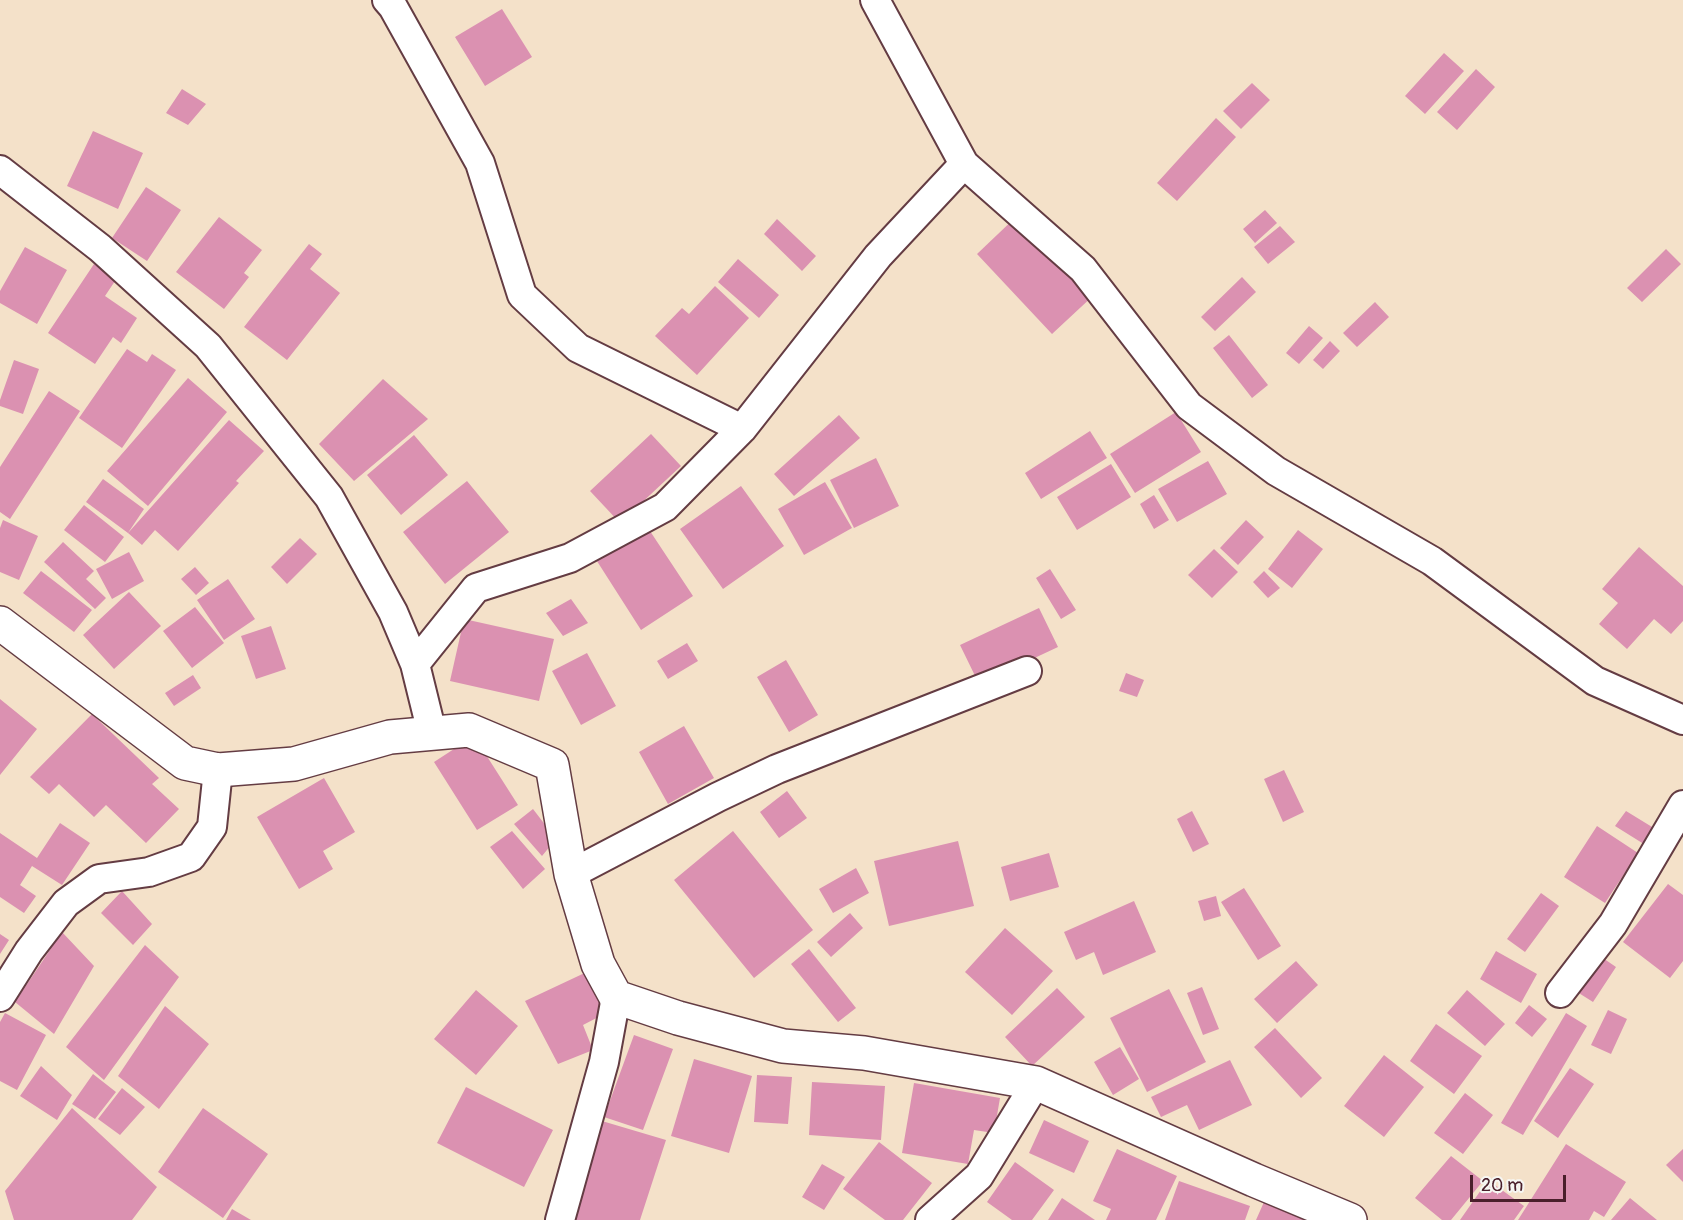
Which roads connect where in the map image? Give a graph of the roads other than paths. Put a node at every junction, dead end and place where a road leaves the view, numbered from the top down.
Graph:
1 (387, 0) edge
2 (875, 0) edge
3 (964, 164) junction
4 (0, 170) edge
5 (742, 429) junction
6 (0, 623) edge
7 (415, 664) junction
8 (1027, 671) dead end
9 (1683, 720) edge
10 (432, 733) junction
11 (218, 771) junction
12 (1683, 805) edge
13 (572, 874) junction
14 (1560, 993) dead end
15 (0, 997) edge
16 (616, 997) junction
17 (1036, 1083) junction
18 (560, 1220) edge
19 (930, 1220) edge
20 (1350, 1220) edge

1 - 5 street
2 - 3 street
3 - 5 street
3 - 9 street
4 - 7 street
5 - 7 street
6 - 11 street
7 - 10 street
8 - 13 street
10 - 11 street
10 - 13 street
11 - 15 street
12 - 14 street
13 - 16 street
16 - 17 street
16 - 18 street
17 - 19 street
17 - 20 street

